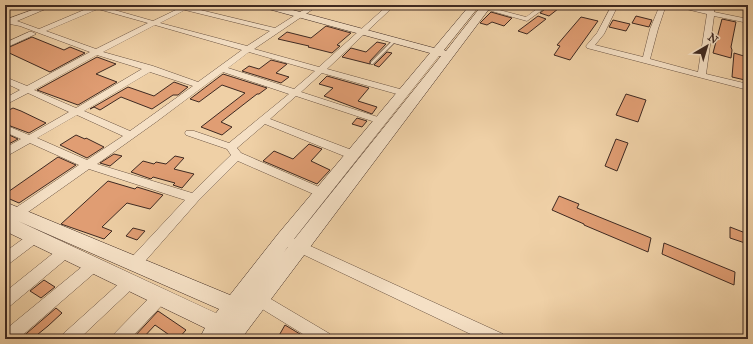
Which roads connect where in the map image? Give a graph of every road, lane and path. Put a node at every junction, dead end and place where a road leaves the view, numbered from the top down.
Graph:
1 (52, 5) edge
2 (174, 5) edge
3 (264, 5) edge
4 (276, 5) edge
5 (316, 5) edge
6 (392, 5) edge
7 (546, 5) edge
8 (615, 5) edge
9 (664, 5) edge
10 (672, 5) edge
11 (94, 6) edge
12 (187, 6) edge
13 (477, 6) edge
14 (711, 9) edge
15 (303, 14) junction
16 (748, 20) edge
17 (8, 22) edge
18 (153, 23) junction
19 (364, 30) junction
20 (40, 31) junction
21 (277, 31) junction
22 (32, 34) dead end
23 (395, 40) junction
24 (5, 46) edge
25 (248, 50) junction
26 (445, 51) junction
27 (96, 52) junction
28 (646, 61) junction
29 (372, 63) dead end
30 (150, 68) junction
31 (222, 69) junction
32 (320, 69) junction
33 (702, 75) junction
34 (5, 80) edge
35 (198, 85) junction
36 (748, 87) edge
37 (26, 90) junction
38 (295, 93) junction
39 (404, 93) junction
40 (5, 102) edge
41 (74, 111) junction
42 (264, 120) junction
43 (381, 121) junction
44 (5, 128) edge
45 (190, 133) dead end
46 (130, 135) junction
47 (28, 139) junction
48 (234, 151) junction
49 (5, 153) edge
50 (353, 155) junction
51 (88, 165) junction
52 (322, 193) junction
53 (194, 198) junction
54 (8, 217) edge
55 (35, 237) junction
56 (284, 239) junction
57 (299, 246) junction
58 (66, 252) junction
59 (5, 259) edge
60 (135, 263) junction
61 (94, 265) junction
62 (129, 282) junction
63 (160, 297) junction
64 (5, 301) edge
65 (248, 306) junction
66 (223, 334) edge
67 (6, 339) edge
68 (68, 339) edge
69 (119, 339) edge
70 (324, 339) edge
71 (498, 339) edge

1 - 17 street
2 - 12 street
3 - 15 street
4 - 15 street
5 - 15 street
6 - 19 street
7 - 13 street
8 - 28 street
9 - 28 street
10 - 14 street
11 - 18 street
11 - 20 street
12 - 18 street
12 - 21 street
13 - 26 street
14 - 16 street
14 - 33 street
15 - 19 street
15 - 21 street
17 - 20 street
18 - 25 street
18 - 27 street
19 - 23 street
19 - 26 street
19 - 32 street
20 - 27 street
21 - 25 street
22 - 24 street
23 - 26 street
23 - 29 lane
25 - 31 street
25 - 32 street
26 - 39 street
26 - 57 street
27 - 30 street
27 - 37 street
28 - 33 street
30 - 35 street
30 - 41 street
31 - 35 street
31 - 38 street
32 - 38 street
32 - 39 street
33 - 36 street
34 - 37 street
35 - 46 street
37 - 40 street
37 - 41 street
38 - 42 street
38 - 43 street
39 - 43 street
41 - 46 street
41 - 47 street
42 - 48 street
42 - 50 street
43 - 50 street
44 - 47 street
45 - 48 street
46 - 51 street
47 - 49 street
47 - 51 street
48 - 52 street
48 - 53 street
50 - 52 street
51 - 53 street
51 - 54 street
52 - 56 street
53 - 60 street
54 - 55 street
54 - 60 street
55 - 58 street
55 - 59 street
56 - 57 street
56 - 65 street
57 - 65 street
57 - 71 street
58 - 61 street
58 - 64 street
60 - 65 street
61 - 62 street
61 - 67 street
62 - 63 street
62 - 68 street
63 - 66 street
63 - 69 street
65 - 66 street
65 - 70 street

